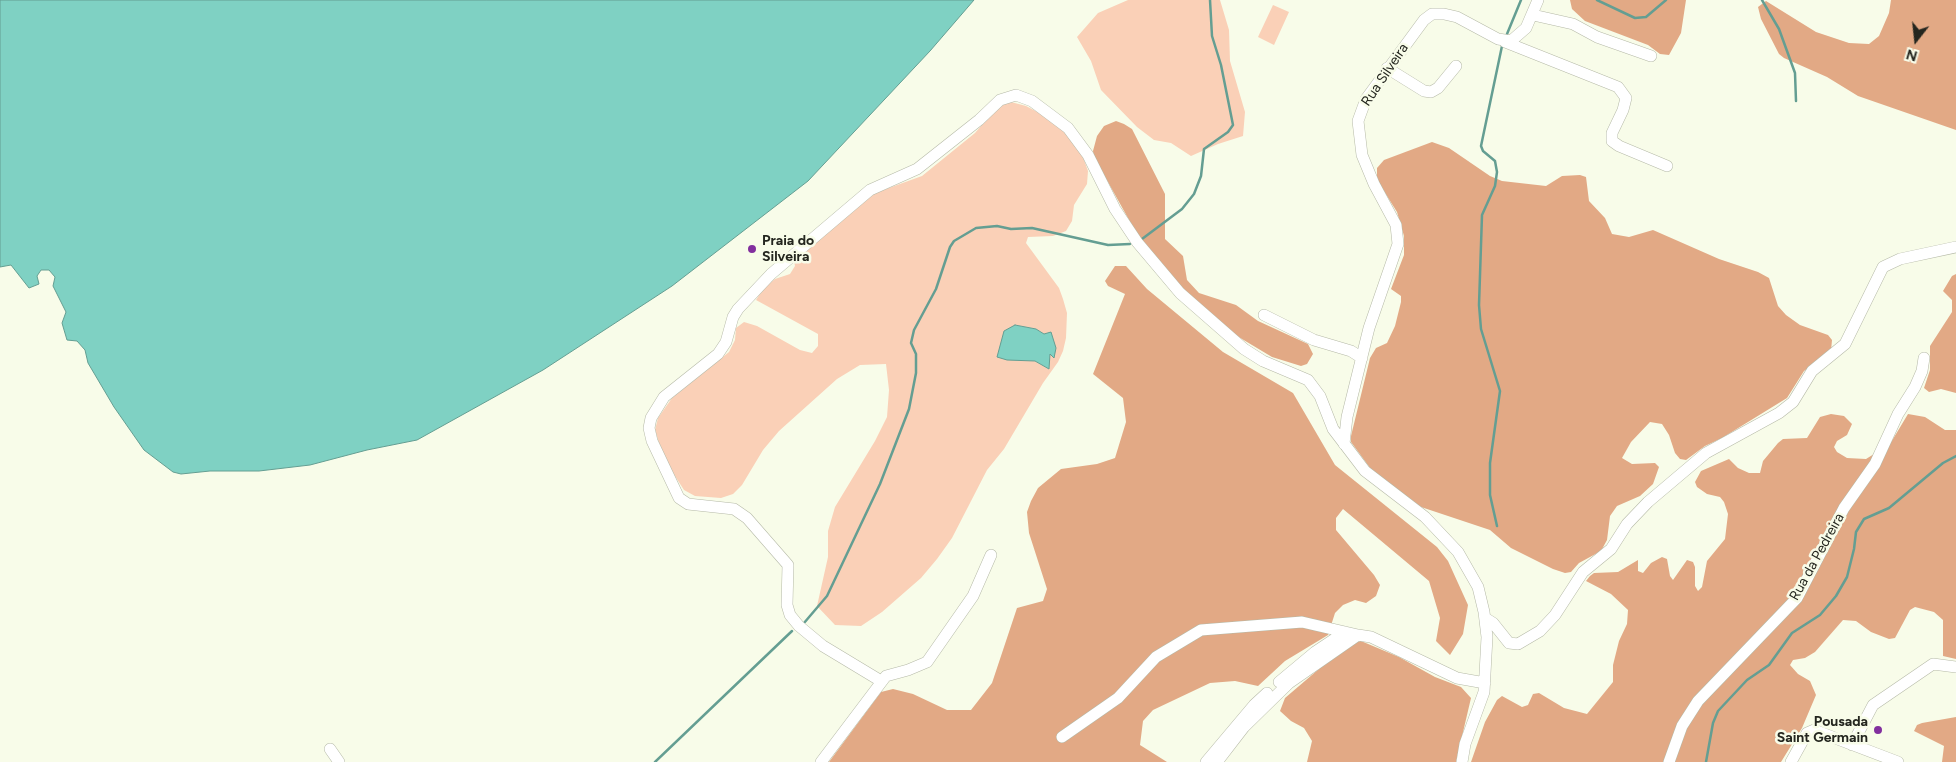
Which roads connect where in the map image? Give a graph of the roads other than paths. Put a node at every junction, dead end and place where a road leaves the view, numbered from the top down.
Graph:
1 (1538, 0) edge
2 (1533, 15) junction
3 (1506, 42) junction
4 (1651, 56) dead end
5 (1456, 66) dead end
6 (1387, 68) junction
7 (1667, 166) dead end
8 (1956, 247) edge
9 (1264, 316) dead end
10 (1362, 358) junction
11 (1924, 358) dead end
12 (1344, 444) junction
13 (991, 555) dead end
14 (1485, 618) junction
15 (1345, 632) junction
16 (1358, 635) junction
17 (1956, 667) edge
18 (881, 681) junction
19 (1485, 683) junction
20 (1062, 737) dead end
21 (1852, 745) junction
22 (330, 748) dead end
23 (340, 762) edge
24 (821, 762) edge
25 (1206, 762) edge
26 (1217, 762) edge
27 (1462, 762) edge
28 (1669, 762) edge
29 (1791, 762) edge
30 (1898, 762) edge

1 - 2 street
2 - 3 street
2 - 4 street
3 - 6 street, Rua Silveira
3 - 7 street
5 - 6 street
6 - 10 street, Rua Silveira
8 - 14 street
9 - 10 street
10 - 12 street, Rua Silveira
11 - 28 street, Rua da Pedreira
12 - 14 street
12 - 18 street
13 - 18 street
14 - 19 street
15 - 16 street
15 - 20 street
15 - 25 street
16 - 19 street
16 - 26 street
17 - 21 street
18 - 24 street
19 - 27 street
21 - 29 street
21 - 30 street
22 - 23 street

